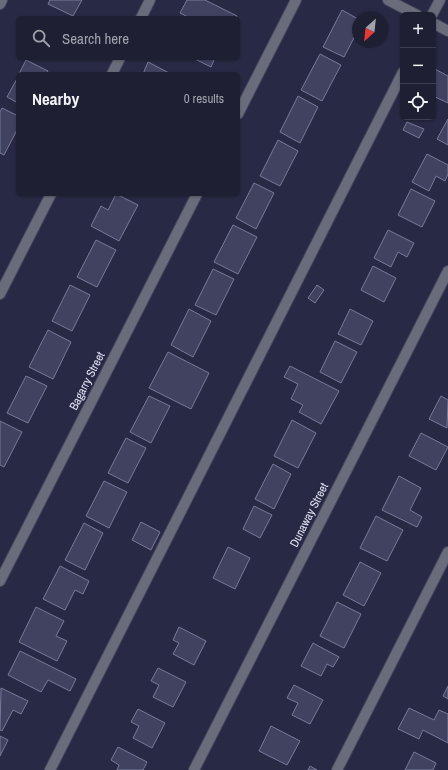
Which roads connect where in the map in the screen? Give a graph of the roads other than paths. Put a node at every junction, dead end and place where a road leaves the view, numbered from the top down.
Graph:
1 (2, 0) edge
2 (150, 0) edge
3 (296, 0) edge
4 (388, 0) edge
5 (440, 0) edge
6 (0, 4) edge
7 (411, 12) edge
8 (434, 12) edge
9 (141, 16) edge
10 (436, 25) edge
11 (448, 31) edge
12 (119, 60) edge
13 (113, 72) edge
14 (400, 78) edge
15 (240, 110) edge
16 (50, 196) edge
17 (196, 196) edge
18 (448, 271) edge
19 (0, 294) edge
20 (448, 552) edge
21 (0, 581) edge
22 (50, 770) edge
23 (194, 770) edge
24 (337, 770) edge

1 - 6 street
2 - 9 street
3 - 15 street
4 - 7 street
5 - 8 street
10 - 11 street
12 - 13 street
14 - 22 street
16 - 19 street
17 - 21 street, Bagarry Street
18 - 23 street, Dunaway Street
20 - 24 street

